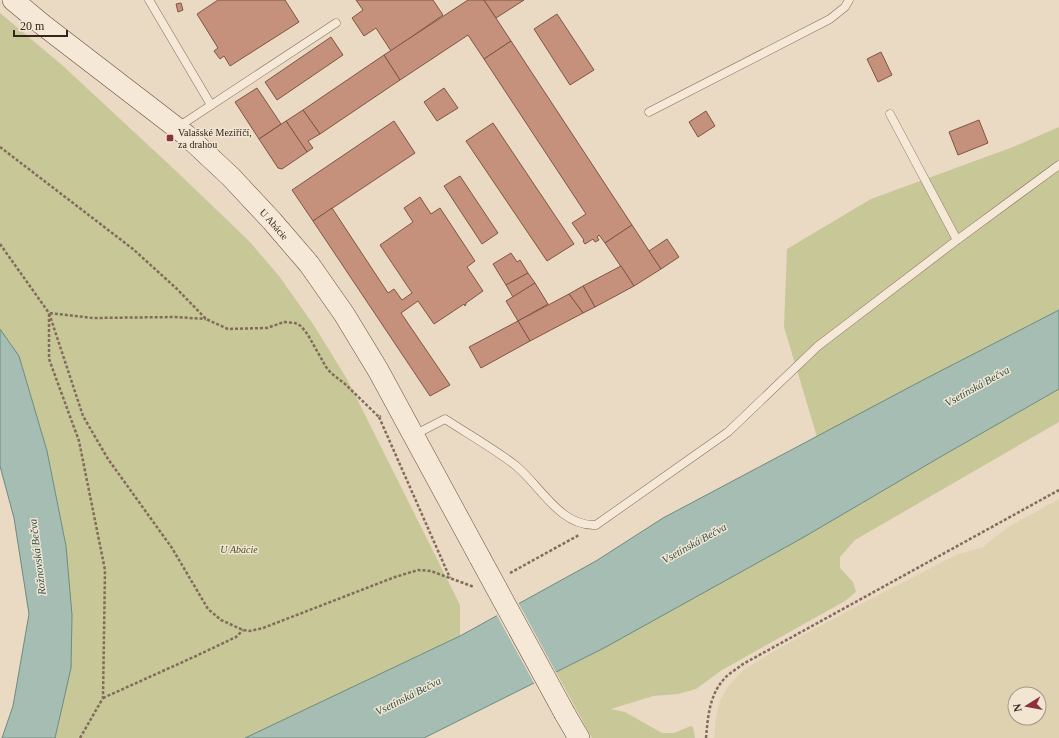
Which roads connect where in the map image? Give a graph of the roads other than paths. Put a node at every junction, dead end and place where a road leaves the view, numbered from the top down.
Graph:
1 (13, 0) edge
2 (149, 0) edge
3 (849, 0) edge
4 (336, 23) dead end
5 (211, 105) junction
6 (649, 112) dead end
7 (890, 114) dead end
8 (177, 128) junction
9 (1059, 165) edge
10 (957, 240) junction
11 (413, 435) junction
12 (579, 738) edge

1 - 8 main road, U Abácie
2 - 5 lane
3 - 6 lane
4 - 5 lane
5 - 8 lane
7 - 10 lane
8 - 11 main road, U Abácie
9 - 10 lane
10 - 11 lane
11 - 12 main road, U Abácie, bridge

